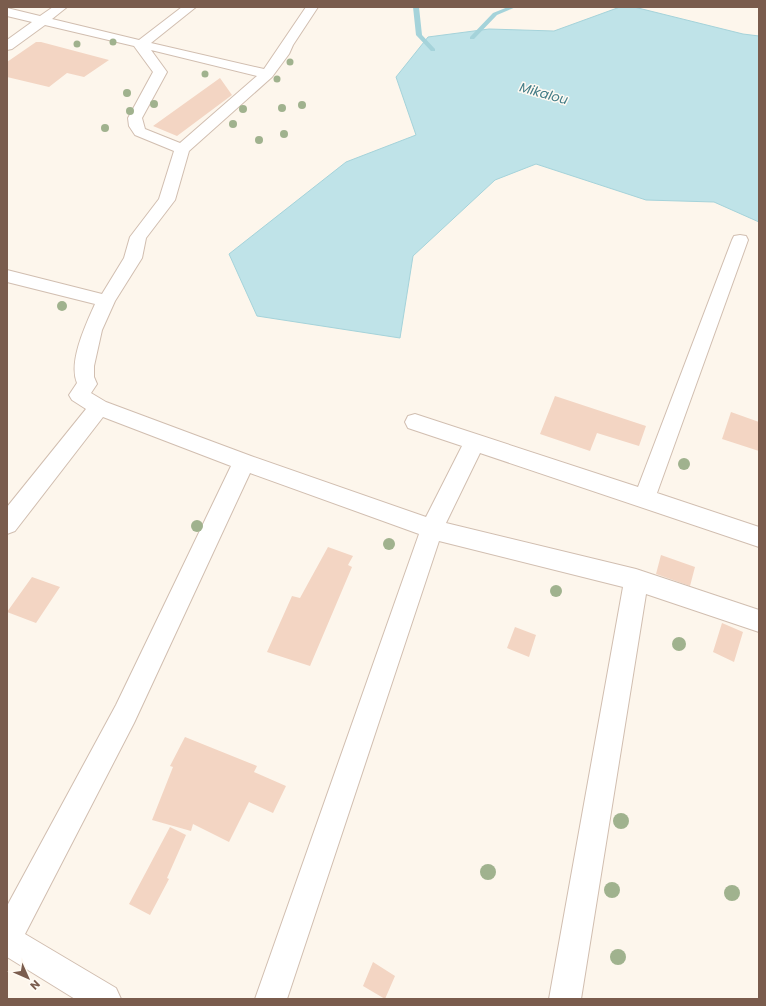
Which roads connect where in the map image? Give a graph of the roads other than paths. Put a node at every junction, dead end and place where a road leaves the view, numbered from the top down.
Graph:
1 (61, 7) edge
2 (190, 7) edge
3 (312, 7) edge
4 (7, 12) edge
5 (42, 21) junction
6 (140, 45) junction
7 (7, 46) edge
8 (267, 74) junction
9 (182, 149) junction
10 (740, 240) dead end
11 (11, 282) edge
12 (106, 301) junction
13 (99, 407) junction
14 (415, 422) dead end
15 (474, 443) junction
16 (244, 462) junction
17 (645, 498) junction
18 (7, 524) edge
19 (432, 529) junction
20 (759, 537) edge
21 (636, 580) junction
22 (759, 621) edge
23 (7, 937) edge
24 (7, 940) edge
25 (105, 999) edge
26 (271, 999) edge
27 (565, 999) edge

1 - 5 street
2 - 6 street
3 - 8 street
4 - 5 street
5 - 6 street
5 - 7 street
6 - 8 street
6 - 9 street
8 - 9 street
9 - 12 street
10 - 17 street
11 - 12 street
12 - 13 street
13 - 16 street
13 - 18 street
14 - 15 street
15 - 17 street
15 - 19 street
16 - 19 street
16 - 23 street
17 - 20 street
19 - 21 street
19 - 26 street
21 - 22 street
21 - 27 street
24 - 25 street

